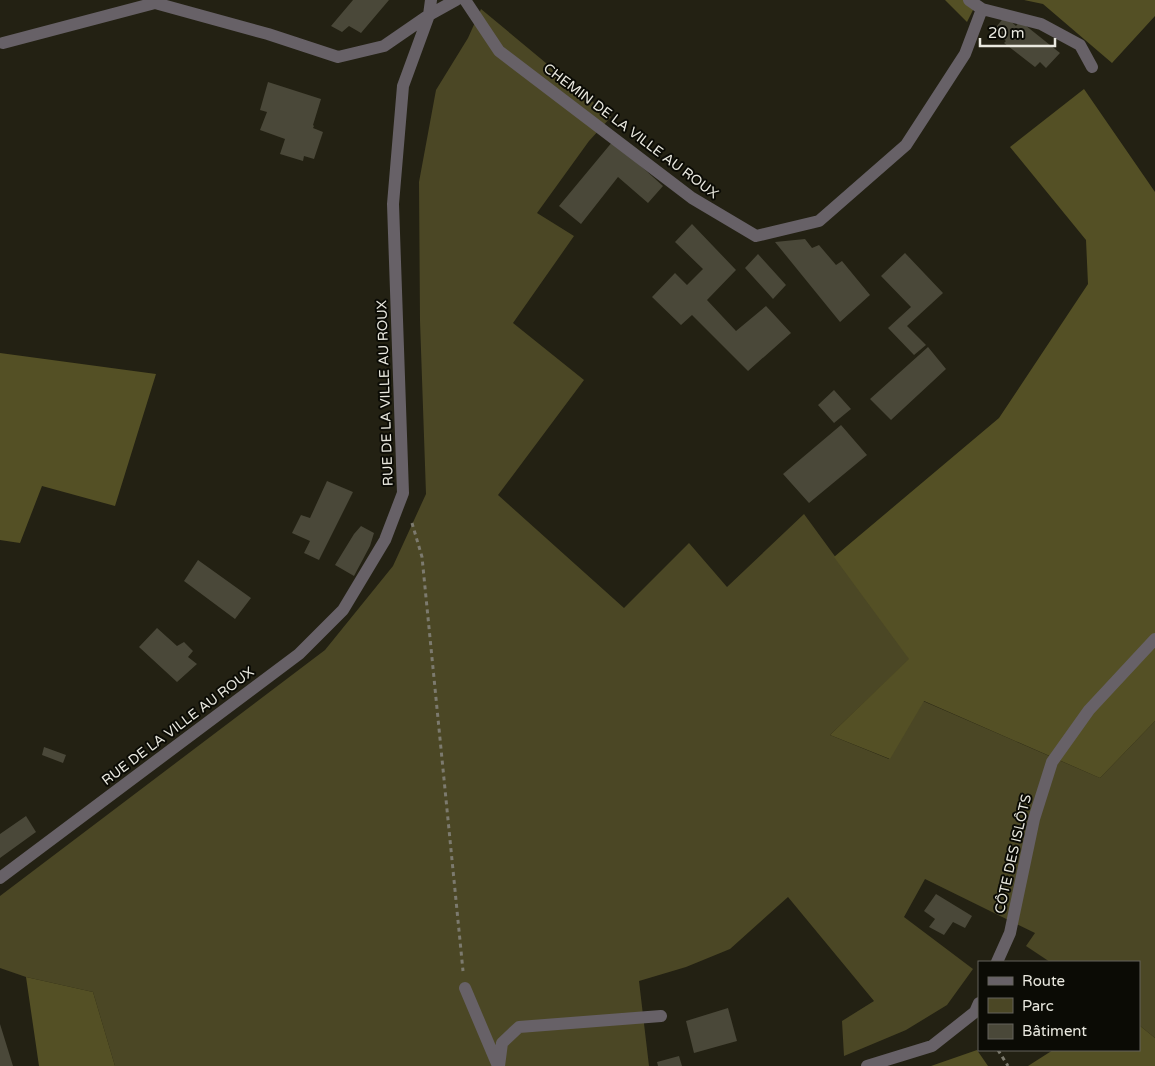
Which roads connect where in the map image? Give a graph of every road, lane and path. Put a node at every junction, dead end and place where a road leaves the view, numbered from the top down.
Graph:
1 (431, 0) edge
2 (456, 0) edge
3 (465, 0) edge
4 (969, 0) edge
5 (982, 9) junction
6 (429, 15) junction
7 (4, 43) dead end
8 (1092, 68) dead end
9 (404, 493) junction
10 (1155, 639) edge
11 (0, 878) edge
12 (997, 961) edge
13 (465, 988) joint
14 (978, 1005) edge
15 (661, 1016) dead end
16 (999, 1051) edge
17 (498, 1066) edge
18 (867, 1066) edge
19 (1008, 1066) edge

1 - 6 street, RUE DE LA VILLE AU ROUX
2 - 6 street
3 - 5 street, CHEMIN DE LA VILLE AU ROUX
4 - 5 street
5 - 8 street
6 - 7 street
6 - 9 street, RUE DE LA VILLE AU ROUX
9 - 11 street, RUE DE LA VILLE AU ROUX
9 - 13 path
10 - 12 street, CÔTE DES ISLÔTS
13 - 17 street
14 - 18 street
15 - 17 street
16 - 19 path

